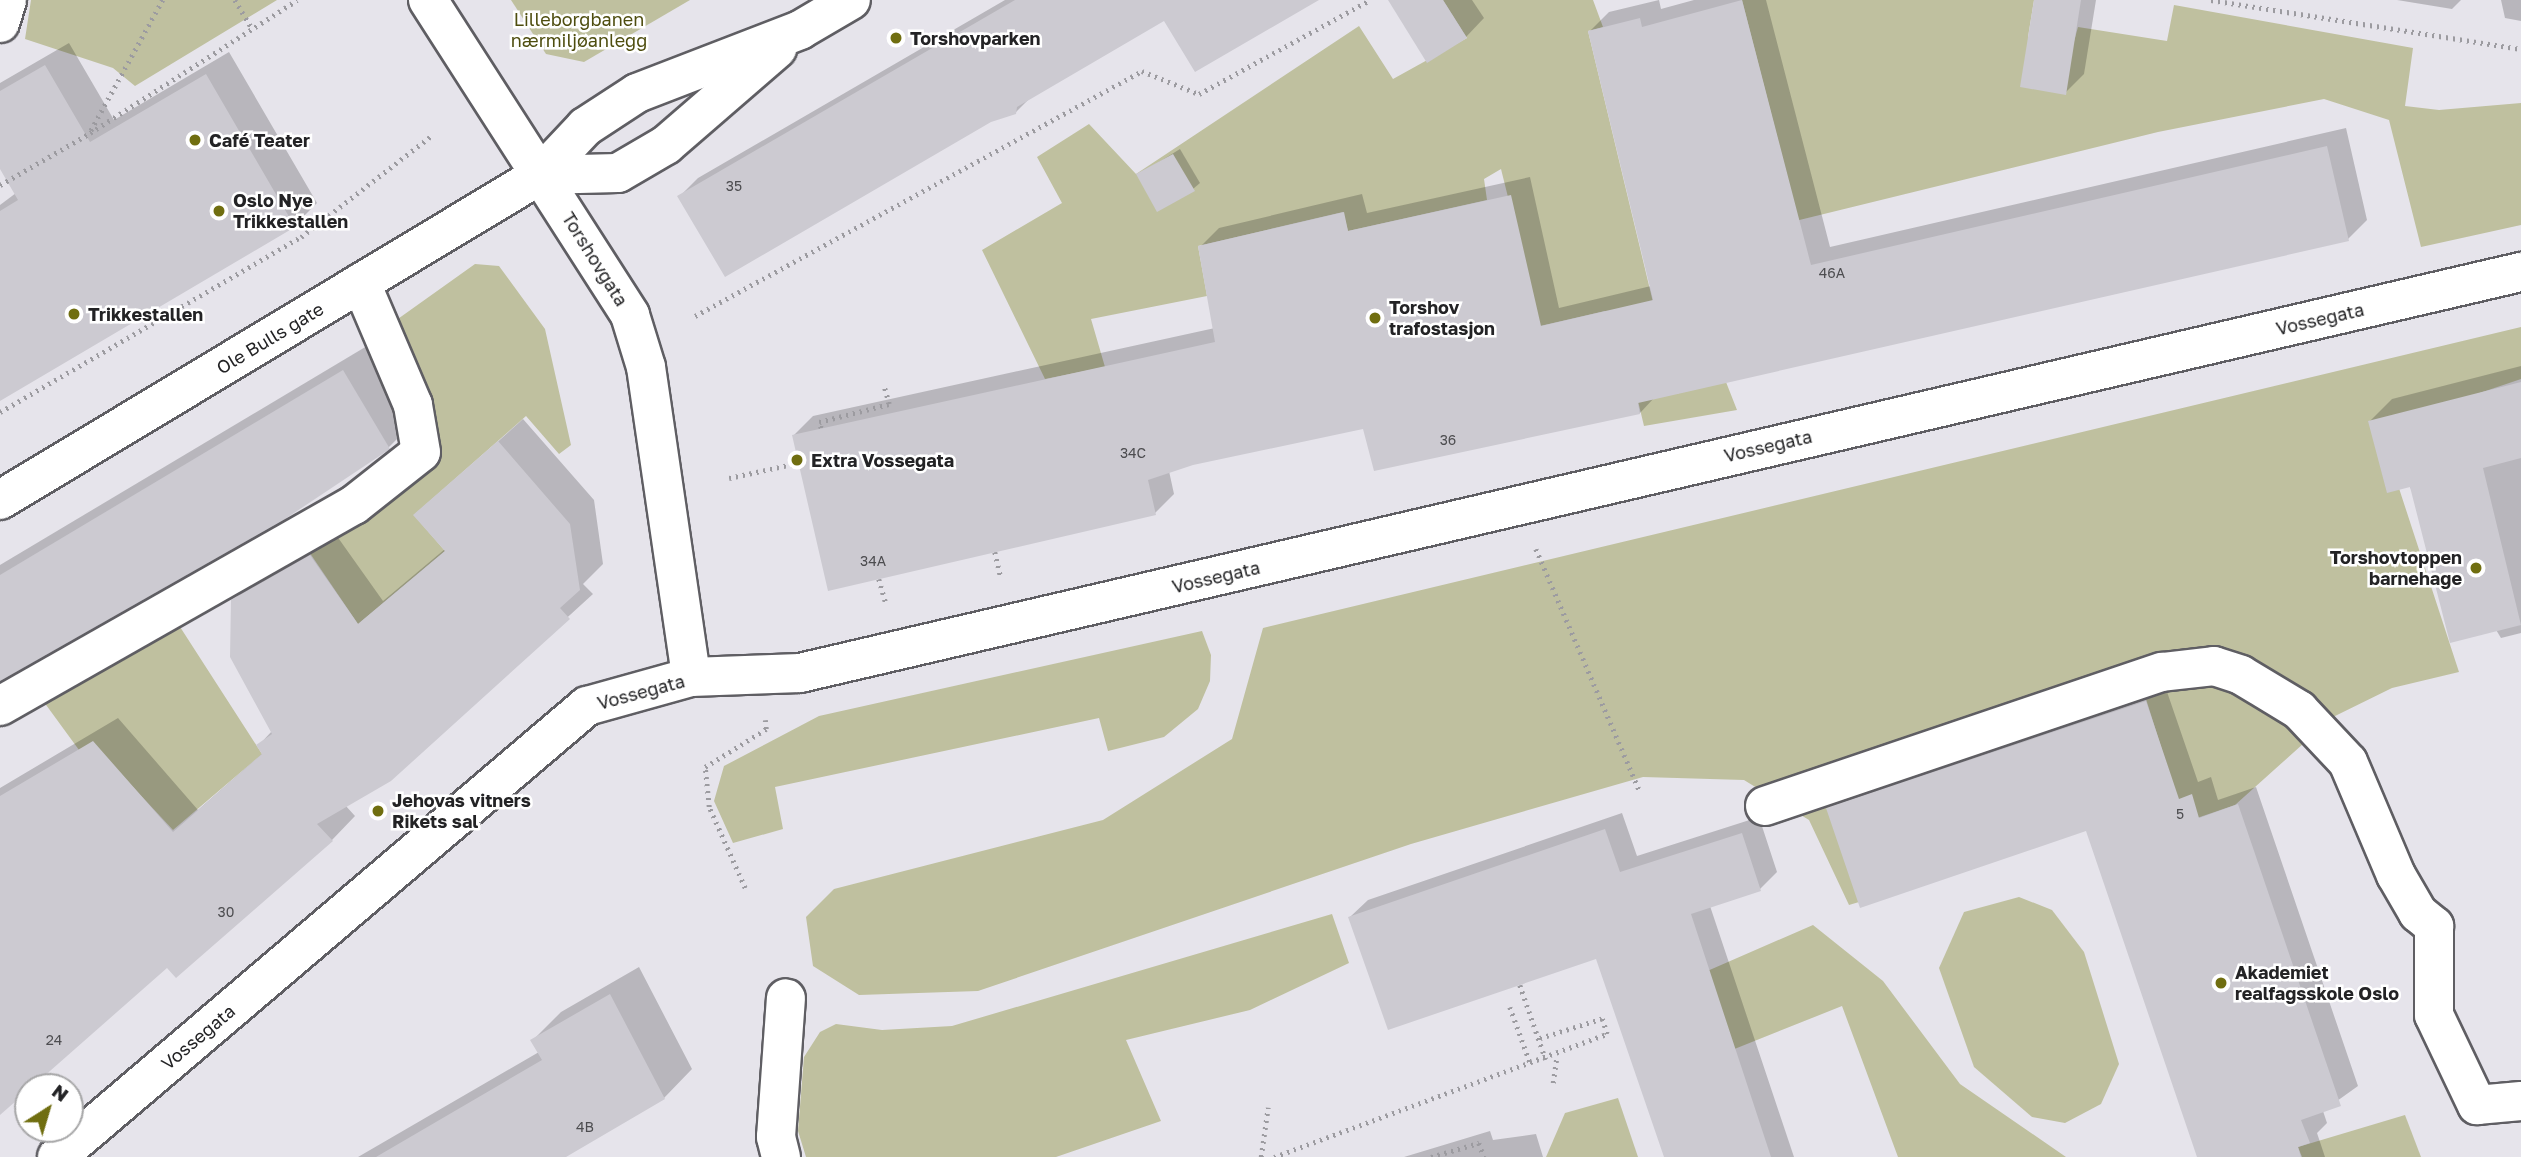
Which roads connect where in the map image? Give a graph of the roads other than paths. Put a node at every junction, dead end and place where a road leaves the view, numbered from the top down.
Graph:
1 (6, 0) edge
2 (428, 0) edge
3 (850, 0) edge
4 (0, 23) edge
5 (800, 30) junction
6 (540, 175) junction
7 (2521, 272) edge
8 (361, 283) junction
9 (0, 500) edge
10 (691, 677) junction
11 (0, 706) edge
12 (1765, 806) dead end
13 (786, 998) dead end
14 (2521, 1101) edge
15 (57, 1157) edge
16 (781, 1157) edge

1 - 4 street
2 - 6 street, Torshovgata
3 - 5 street, Ole Bulls gate
5 - 6 street, Ole Bulls gate
5 - 6 street, Ole Bulls gate
6 - 8 street, Ole Bulls gate
6 - 10 street, Torshovgata
7 - 10 street, Vossegata
8 - 9 street, Ole Bulls gate
8 - 11 street
10 - 15 street, Vossegata
12 - 14 street
13 - 16 street

